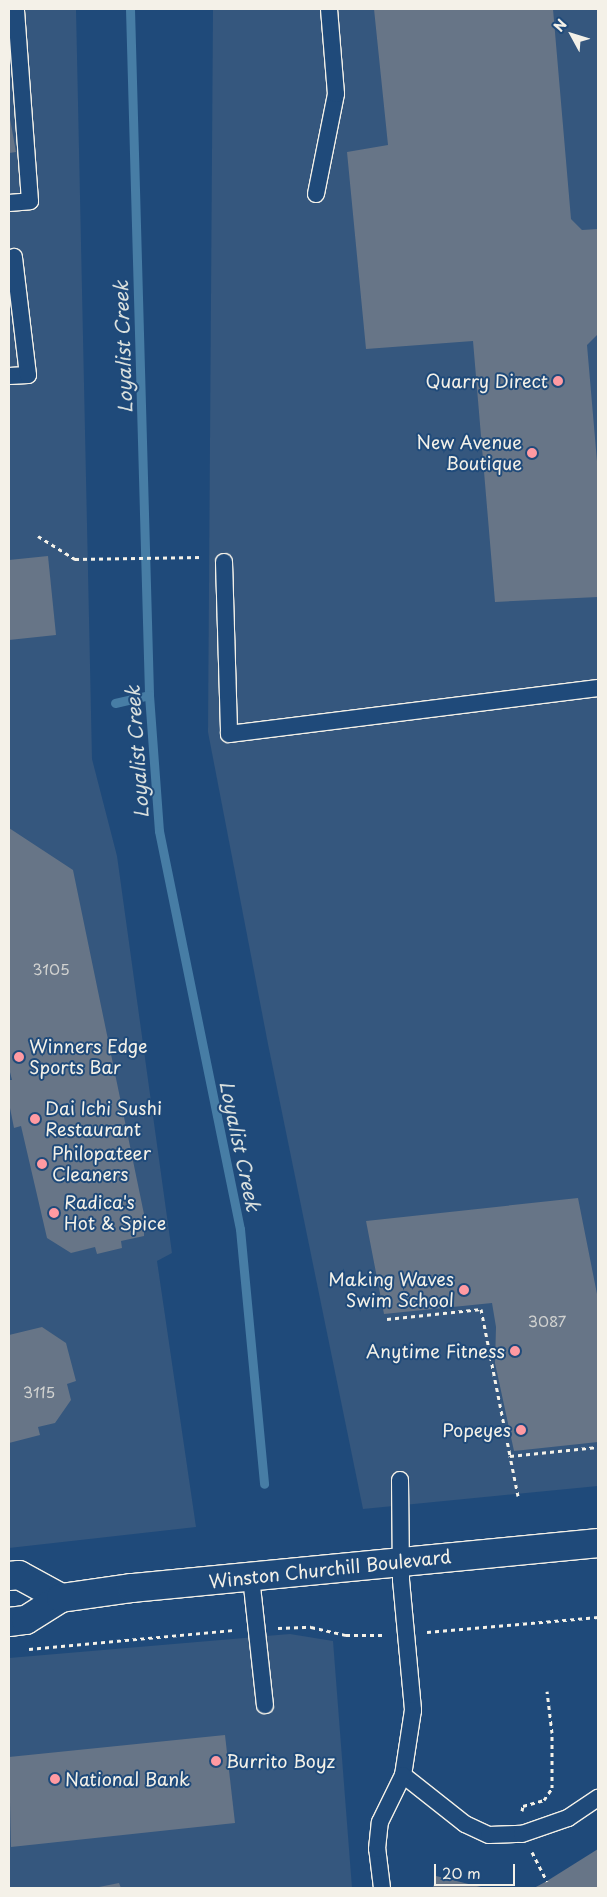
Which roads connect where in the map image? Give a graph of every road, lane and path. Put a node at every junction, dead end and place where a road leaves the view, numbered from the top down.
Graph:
1 (16, 9) edge
2 (329, 9) edge
3 (15, 77) edge
4 (316, 194) dead end
5 (9, 204) edge
6 (14, 257) dead end
7 (9, 376) edge
8 (38, 536) dead end
9 (205, 558) dead end
10 (224, 562) dead end
11 (598, 688) edge
12 (388, 1319) dead end
13 (598, 1447) edge
14 (510, 1456) junction
15 (400, 1480) dead end
16 (518, 1496) dead end
17 (598, 1543) edge
18 (402, 1562) junction
19 (9, 1576) edge
20 (251, 1577) junction
21 (61, 1598) junction
22 (598, 1617) edge
23 (9, 1622) edge
24 (285, 1628) dead end
25 (235, 1630) dead end
26 (429, 1632) dead end
27 (393, 1634) dead end
28 (19, 1650) dead end
29 (547, 1691) dead end
30 (265, 1705) dead end
31 (403, 1774) junction
32 (598, 1798) edge
33 (522, 1834) junction
34 (546, 1881) dead end
35 (382, 1888) edge

1 - 3 lane
2 - 4 lane
3 - 5 lane
6 - 7 lane
8 - 9 path
10 - 11 lane
12 - 14 path
13 - 14 path
14 - 16 path
15 - 18 lane
17 - 18 main road, Winston Churchill Boulevard
18 - 20 main road, Winston Churchill Boulevard
18 - 31 lane
19 - 21 main road
20 - 21 main road, Winston Churchill Boulevard
20 - 30 lane
21 - 23 main road, Winston Churchill Boulevard
22 - 26 path
24 - 27 path
25 - 28 path
29 - 33 path
31 - 33 lane
31 - 35 lane
32 - 33 lane
33 - 34 path

